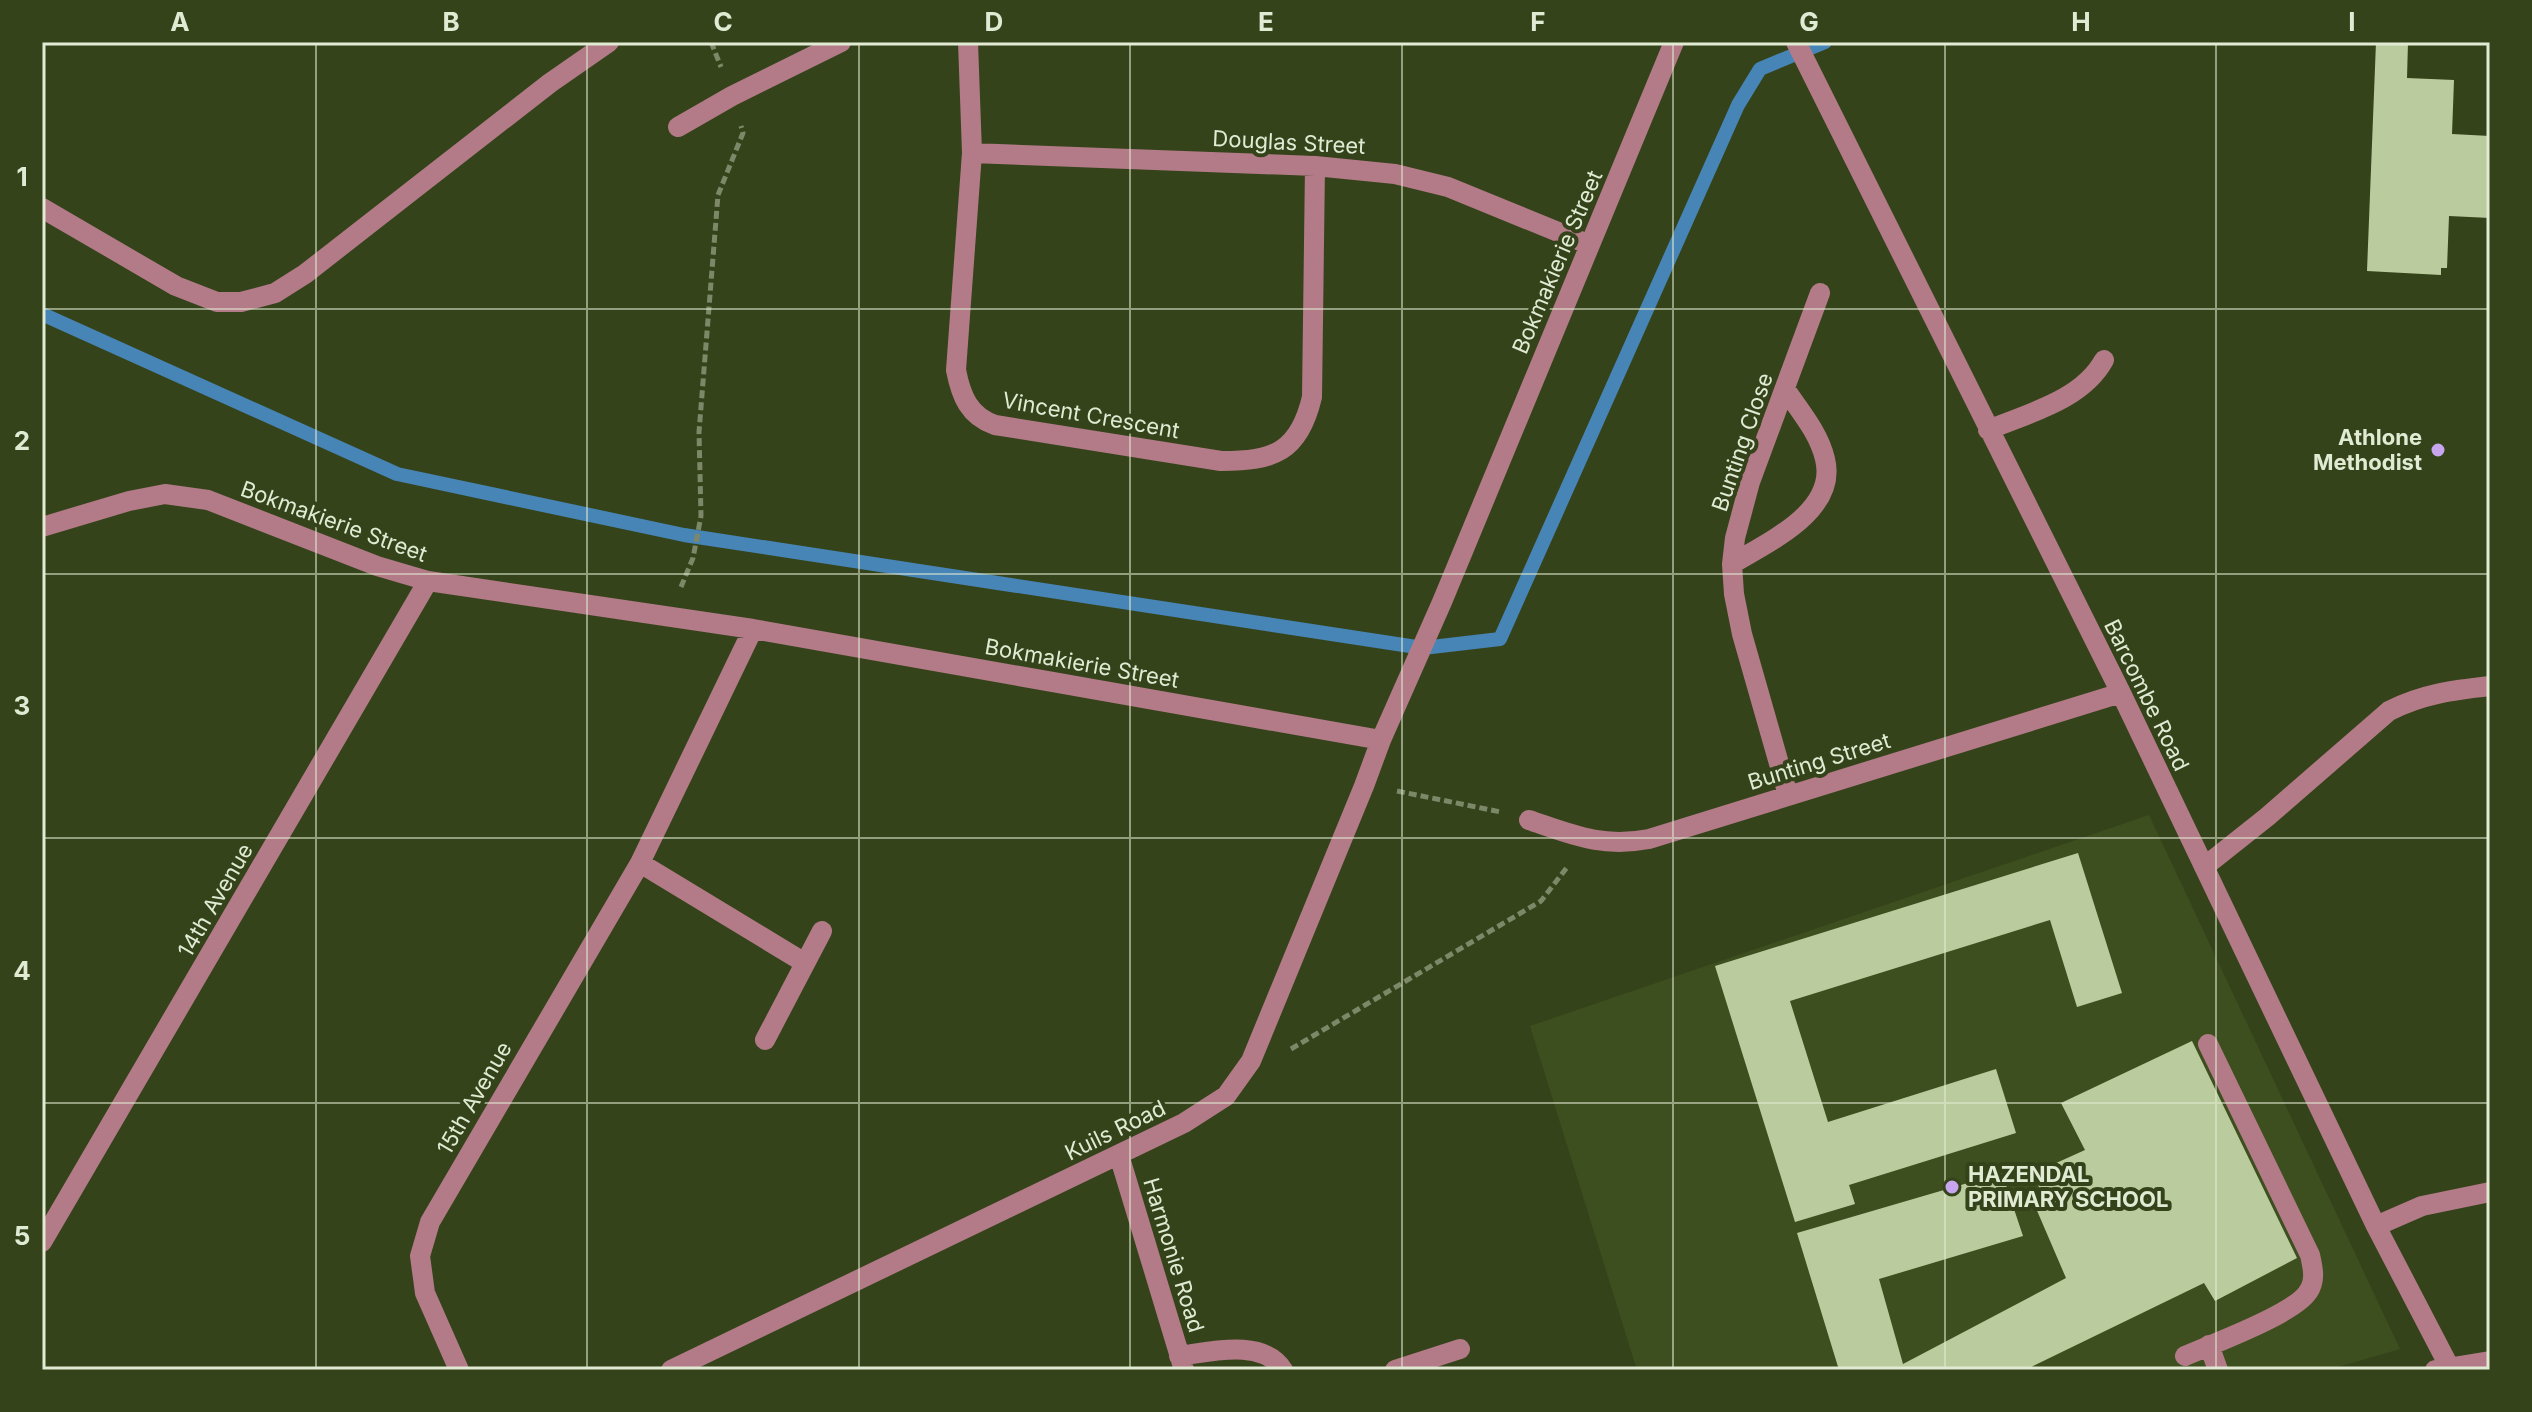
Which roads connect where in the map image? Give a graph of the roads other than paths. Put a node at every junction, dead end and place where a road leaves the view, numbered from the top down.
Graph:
1 (609, 42) edge
2 (841, 42) edge
3 (968, 42) edge
4 (1674, 42) edge
5 (1796, 42) edge
6 (678, 127) dead end
7 (972, 153) junction
8 (1315, 166) junction
9 (42, 208) edge
10 (1590, 245) junction
11 (1820, 293) dead end
12 (2104, 360) dead end
13 (1785, 389) junction
14 (1988, 430) junction
15 (42, 527) edge
16 (1732, 564) junction
17 (428, 581) junction
18 (753, 629) junction
19 (2490, 686) edge
20 (2121, 693) junction
21 (1381, 740) junction
22 (1788, 795) junction
23 (1529, 820) road end
24 (640, 863) junction
25 (2204, 867) junction
26 (822, 931) dead end
27 (805, 963) junction
28 (765, 1040) dead end
29 (2208, 1044) dead end
30 (1119, 1155) junction
31 (2490, 1192) edge
32 (2376, 1226) junction
33 (42, 1242) edge
34 (2209, 1345) junction
35 (1460, 1349) dead end
36 (2185, 1356) dead end
37 (2490, 1361) edge
38 (1182, 1363) edge
39 (2445, 1369) edge
40 (459, 1370) edge
41 (671, 1370) edge
42 (1283, 1370) edge
43 (1395, 1370) edge
44 (2218, 1370) edge

1 - 9 street
2 - 6 street
3 - 7 street, Vincent Crescent
4 - 10 street, Bokmakierie Street
5 - 14 street, Barcombe Road
7 - 8 street, Douglas Street
7 - 8 street, Vincent Crescent
8 - 10 street, Douglas Street
10 - 21 street, Bokmakierie Street
11 - 13 street, Bunting Close
12 - 14 street
13 - 16 street, Bunting Close
13 - 16 street
14 - 20 street, Barcombe Road
15 - 17 street, Bokmakierie Street
16 - 22 street, Bunting Close
17 - 18 street, Bokmakierie Street
17 - 33 street, 14th Avenue
18 - 21 street, Bokmakierie Street
18 - 24 street, 15th Avenue
19 - 25 street
20 - 22 street, Bunting Street
20 - 25 street, Barcombe Road
21 - 30 street, Kuils Road
22 - 23 street, Bunting Street
24 - 27 street
24 - 40 street, 15th Avenue
25 - 32 street, Barcombe Road
26 - 27 street
27 - 28 street
29 - 34 street
30 - 38 street, Harmonie Road
30 - 41 street, Kuils Road
31 - 32 street
32 - 39 street, Barcombe Road
34 - 36 street
34 - 44 street
35 - 43 street
37 - 39 street
38 - 42 street

